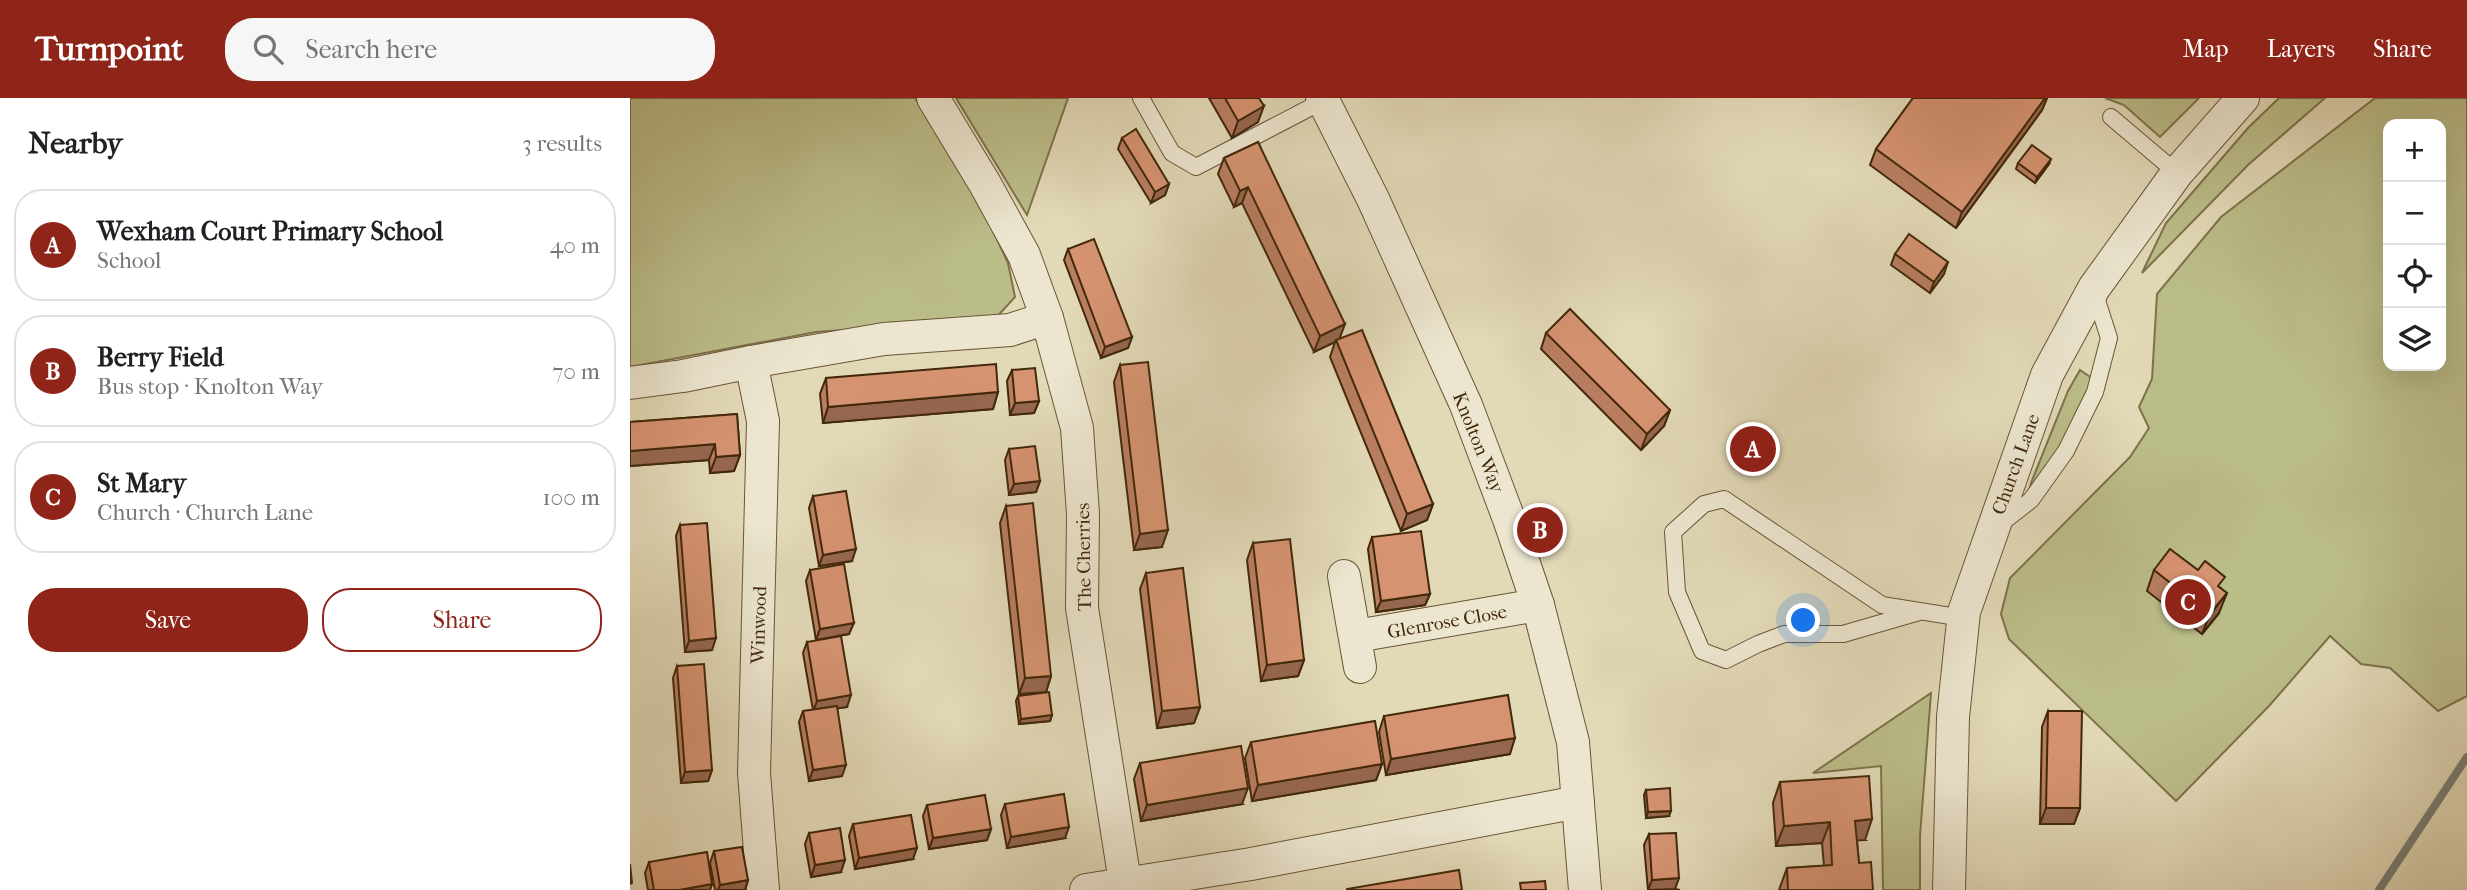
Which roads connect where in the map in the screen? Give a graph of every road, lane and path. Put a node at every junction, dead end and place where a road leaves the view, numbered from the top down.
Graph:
1 (933, 98) edge
2 (1141, 98) edge
3 (2243, 98) edge
4 (1325, 99) edge
5 (2111, 117) dead end
6 (2177, 173) junction
7 (2094, 288) junction
8 (1047, 318) junction
9 (751, 362) junction
10 (630, 383) edge
11 (1990, 533) junction
12 (1344, 576) dead end
13 (1538, 605) junction
14 (1919, 612) junction
15 (1963, 618) junction
16 (1578, 802) junction
17 (1254, 877) edge
18 (1125, 882) junction
19 (763, 890) edge
20 (1086, 890) edge
21 (1585, 890) edge
22 (1949, 890) edge

1 - 8 street, The Cherries
2 - 4 lane
3 - 6 street, Church Lane
4 - 13 street, Knolton Way
5 - 6 lane
6 - 7 street, Church Lane
7 - 11 street, Church Lane
7 - 11 lane
8 - 9 street
8 - 18 street, The Cherries
9 - 10 street
9 - 19 street, Winwood
11 - 15 street, Church Lane
12 - 13 street, Glenrose Close
13 - 16 street, Knolton Way
14 - 14 lane
14 - 15 lane
15 - 22 street, Church Lane
16 - 17 street
16 - 21 street, Knolton Way
17 - 18 street
18 - 20 street

